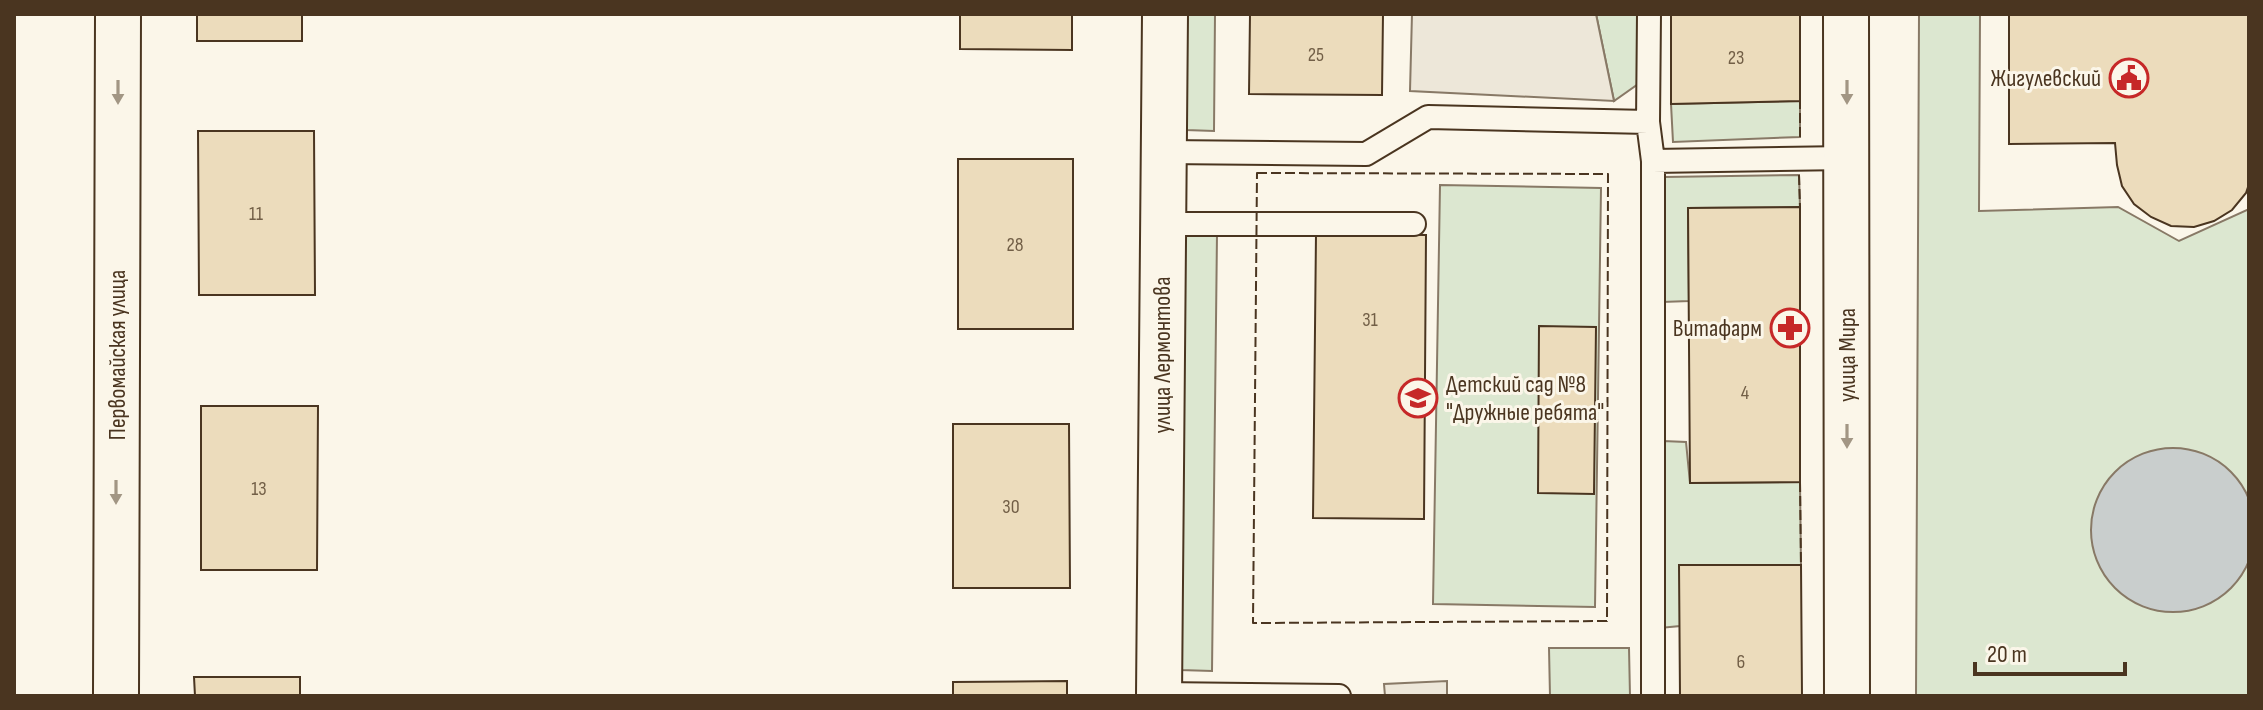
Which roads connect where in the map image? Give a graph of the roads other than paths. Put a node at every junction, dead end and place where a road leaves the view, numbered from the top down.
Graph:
1 (118, 14) edge
2 (1165, 14) edge
3 (1649, 14) edge
4 (1846, 14) edge
5 (1648, 122) junction
6 (1164, 152) junction
7 (1847, 158) junction
8 (1653, 161) junction
9 (1163, 224) junction
10 (1414, 224) dead end
11 (1159, 695) edge
12 (116, 696) edge
13 (1339, 696) edge
14 (1653, 696) edge
15 (1847, 696) edge

1 -> 12 street, Первомайская улица
2 - 6 street, улица Лермонтова
3 - 5 lane
4 -> 7 street, улица Мира
5 - 6 lane
5 - 8 lane
6 - 9 street, улица Лермонтова
7 - 8 lane
7 -> 15 street, улица Мира
8 - 14 lane
9 - 10 lane
9 - 11 street, улица Лермонтова
11 - 13 lane

